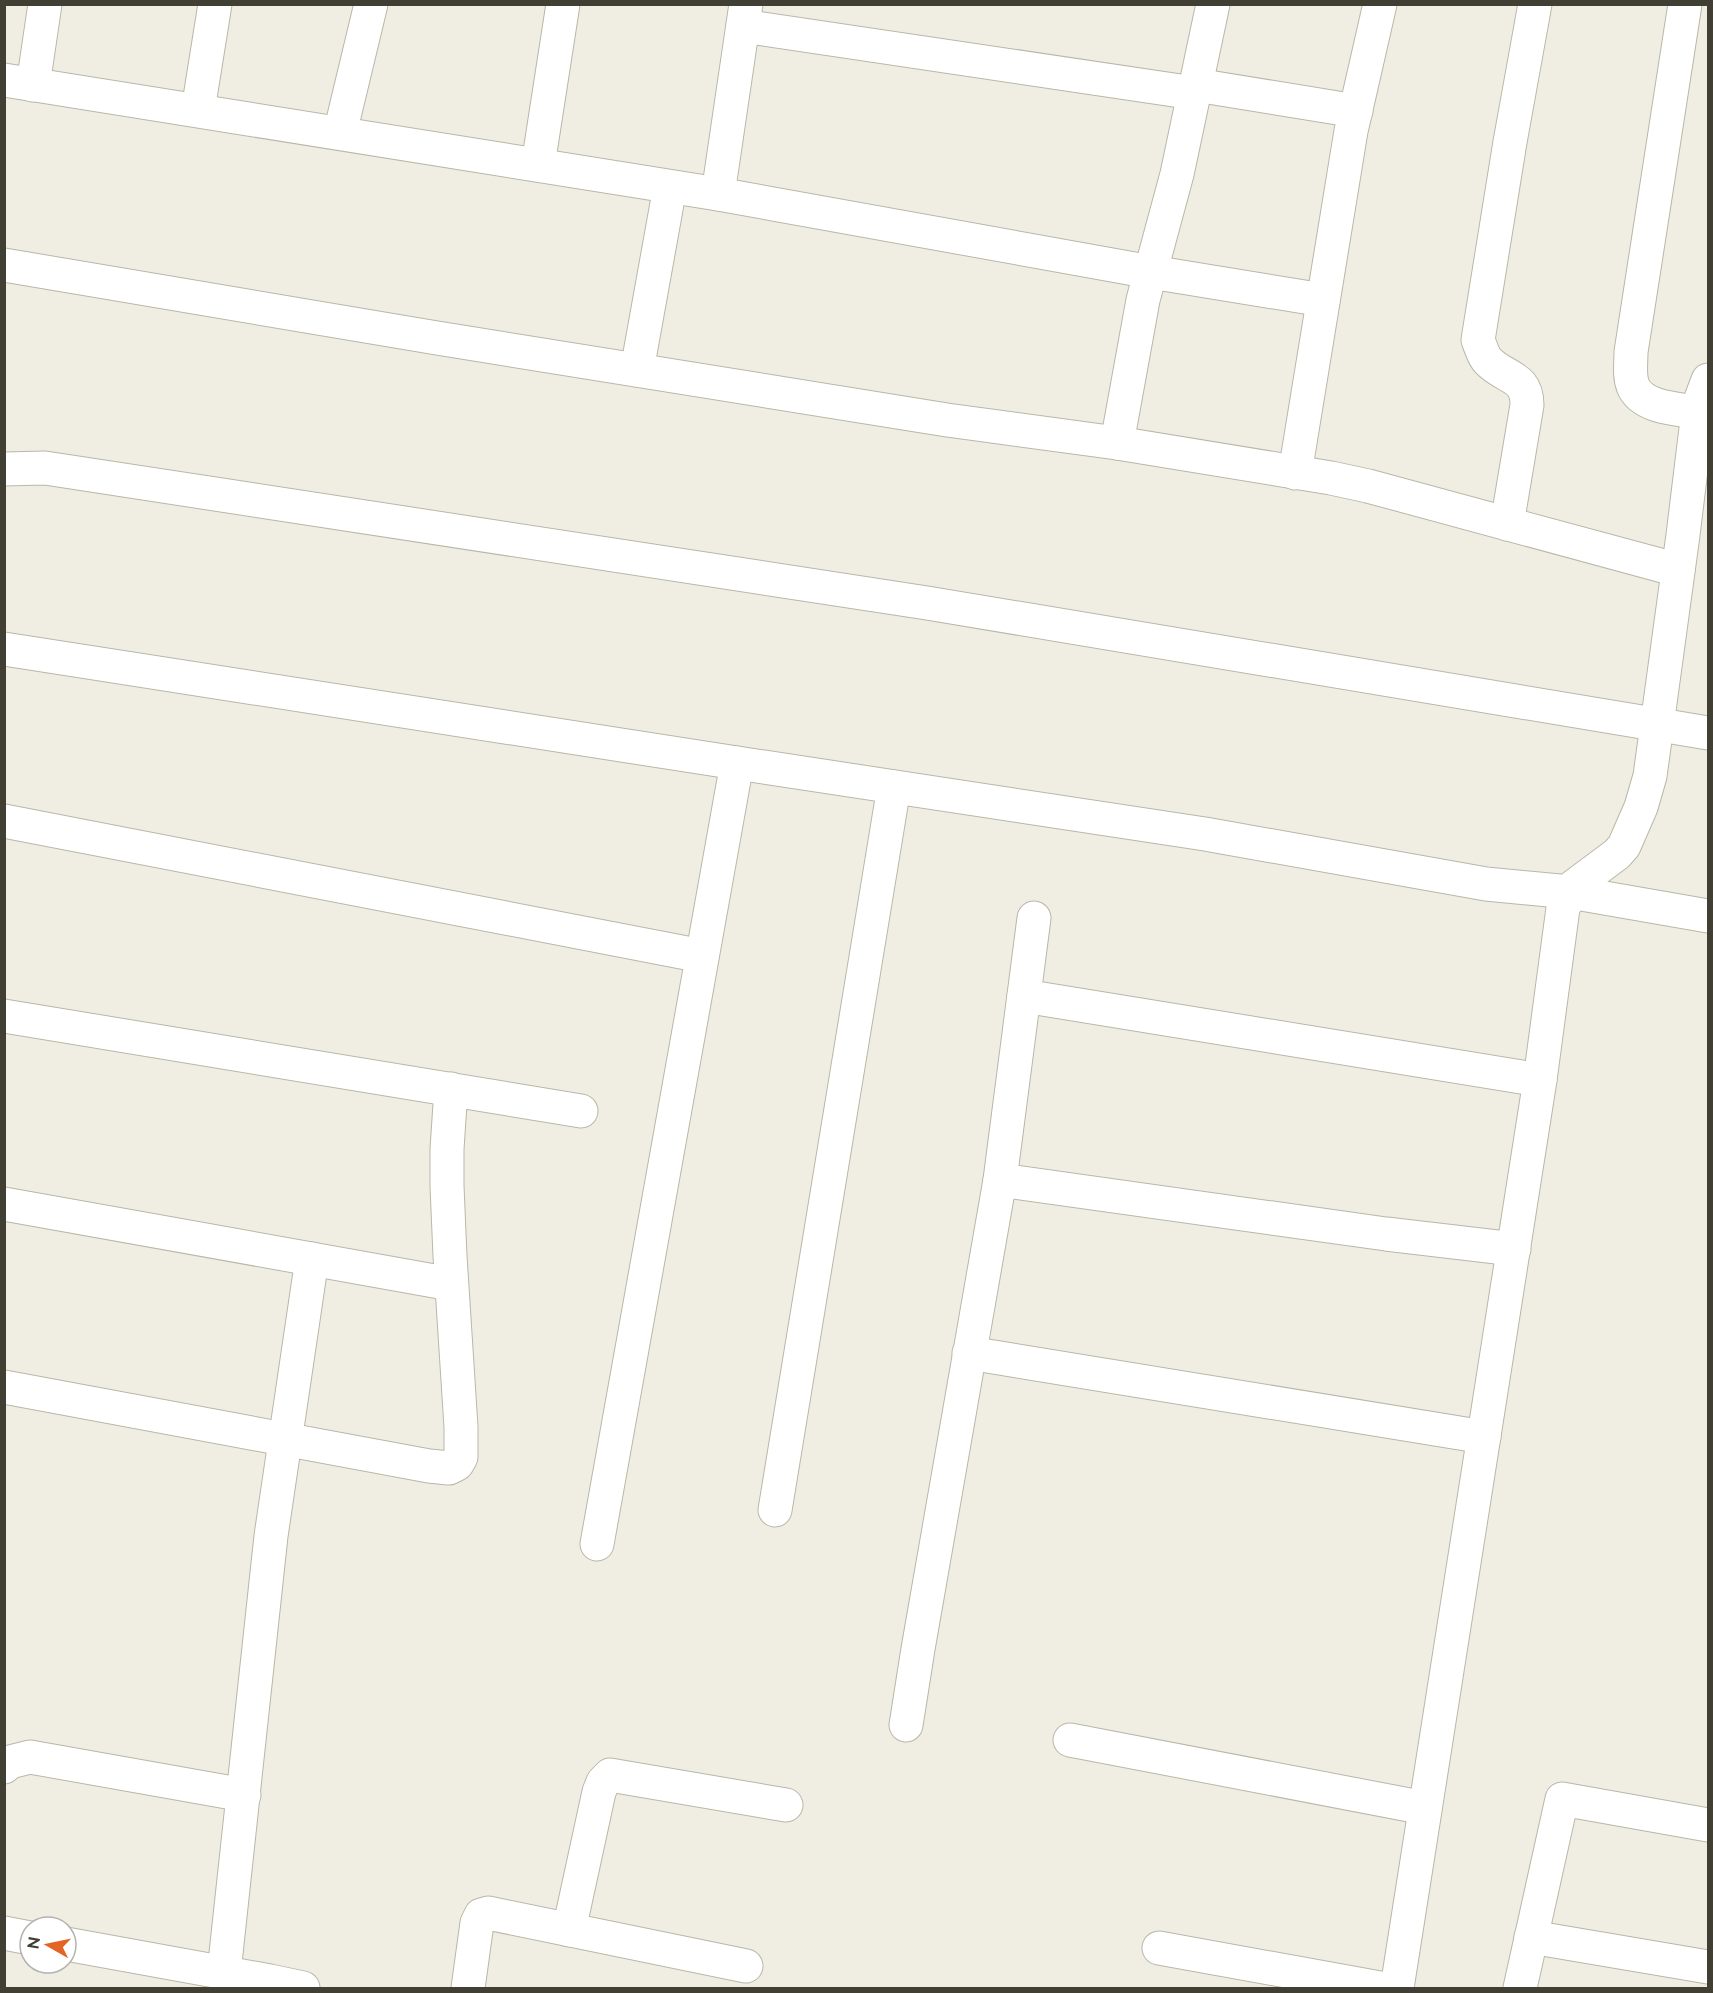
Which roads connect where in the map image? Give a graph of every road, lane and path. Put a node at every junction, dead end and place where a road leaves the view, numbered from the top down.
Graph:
1 (45, 4) edge
2 (215, 4) edge
3 (371, 4) edge
4 (563, 4) edge
5 (1213, 4) edge
6 (1380, 4) edge
7 (1535, 4) edge
8 (1685, 4) edge
9 (744, 15) edge
10 (19, 82) edge
11 (1195, 89) junction
12 (198, 110) junction
13 (1356, 111) junction
14 (340, 133) junction
15 (538, 165) junction
16 (670, 187) junction
17 (718, 194) junction
18 (4, 265) edge
19 (1151, 272) junction
20 (1323, 300) junction
21 (637, 370) junction
22 (1708, 380) edge
23 (1698, 412) junction
24 (1117, 443) junction
25 (4, 469) edge
26 (1294, 473) junction
27 (1507, 524) junction
28 (1696, 537) edge
29 (1678, 570) junction
30 (4, 649) edge
31 (1658, 724) junction
32 (1708, 733) edge
33 (737, 763) junction
34 (894, 787) junction
35 (4, 821) edge
36 (1570, 892) junction
37 (1708, 916) edge
38 (1034, 918) dead end
39 (702, 956) junction
40 (1024, 996) junction
41 (4, 1016) edge
42 (1540, 1080) junction
43 (451, 1089) junction
44 (581, 1111) dead end
45 (1000, 1180) junction
46 (4, 1204) edge
47 (1514, 1249) junction
48 (312, 1259) junction
49 (451, 1284) junction
50 (969, 1353) junction
51 (4, 1387) edge
52 (1484, 1437) junction
53 (286, 1439) junction
54 (775, 1510) dead end
55 (597, 1544) dead end
56 (906, 1725) dead end
57 (1070, 1740) dead end
58 (4, 1767) edge
59 (244, 1795) junction
60 (786, 1805) dead end
61 (1425, 1808) junction
62 (1708, 1825) edge
63 (569, 1930) junction
64 (1531, 1937) junction
65 (78, 1946) edge
66 (1159, 1948) dead end
67 (746, 1966) dead end
68 (1708, 1967) edge
69 (224, 1972) junction
70 (303, 1989) edge
71 (468, 1989) edge
72 (1380, 1989) edge
73 (1397, 1989) edge
74 (1520, 1989) edge

1 - 10 street
2 - 12 street
3 - 14 street
4 - 15 street
5 - 11 street
6 - 13 street
7 - 27 street
8 - 23 street
9 - 11 street
9 - 17 street
10 - 12 street
11 - 13 street
11 - 19 street
12 - 14 street
13 - 20 street
14 - 15 street
15 - 16 street
16 - 17 street
16 - 21 street
17 - 19 street
18 - 21 street
19 - 20 street
19 - 24 street
20 - 26 street
21 - 24 street
22 - 23 street
23 - 28 street
24 - 26 street
25 - 31 street
26 - 27 street
27 - 29 street
28 - 29 street
29 - 31 street
30 - 33 street
31 - 32 street
31 - 36 street
33 - 34 street
33 - 39 street
34 - 36 street
34 - 54 street
35 - 39 street
36 - 37 street
36 - 42 street
38 - 40 street
39 - 55 street
40 - 42 street
40 - 45 street
41 - 43 street
42 - 47 street
43 - 44 street
43 - 49 street
45 - 47 street
45 - 50 street
46 - 48 street
47 - 52 street
48 - 49 street
48 - 53 street
49 - 53 street
50 - 52 street
50 - 56 street
51 - 53 street
52 - 61 street
53 - 59 street
57 - 61 street
58 - 59 street
59 - 69 street
60 - 63 street
61 - 73 street
62 - 64 street
63 - 67 street
63 - 71 street
64 - 68 street
64 - 74 street
65 - 69 street
66 - 72 street
69 - 70 street

